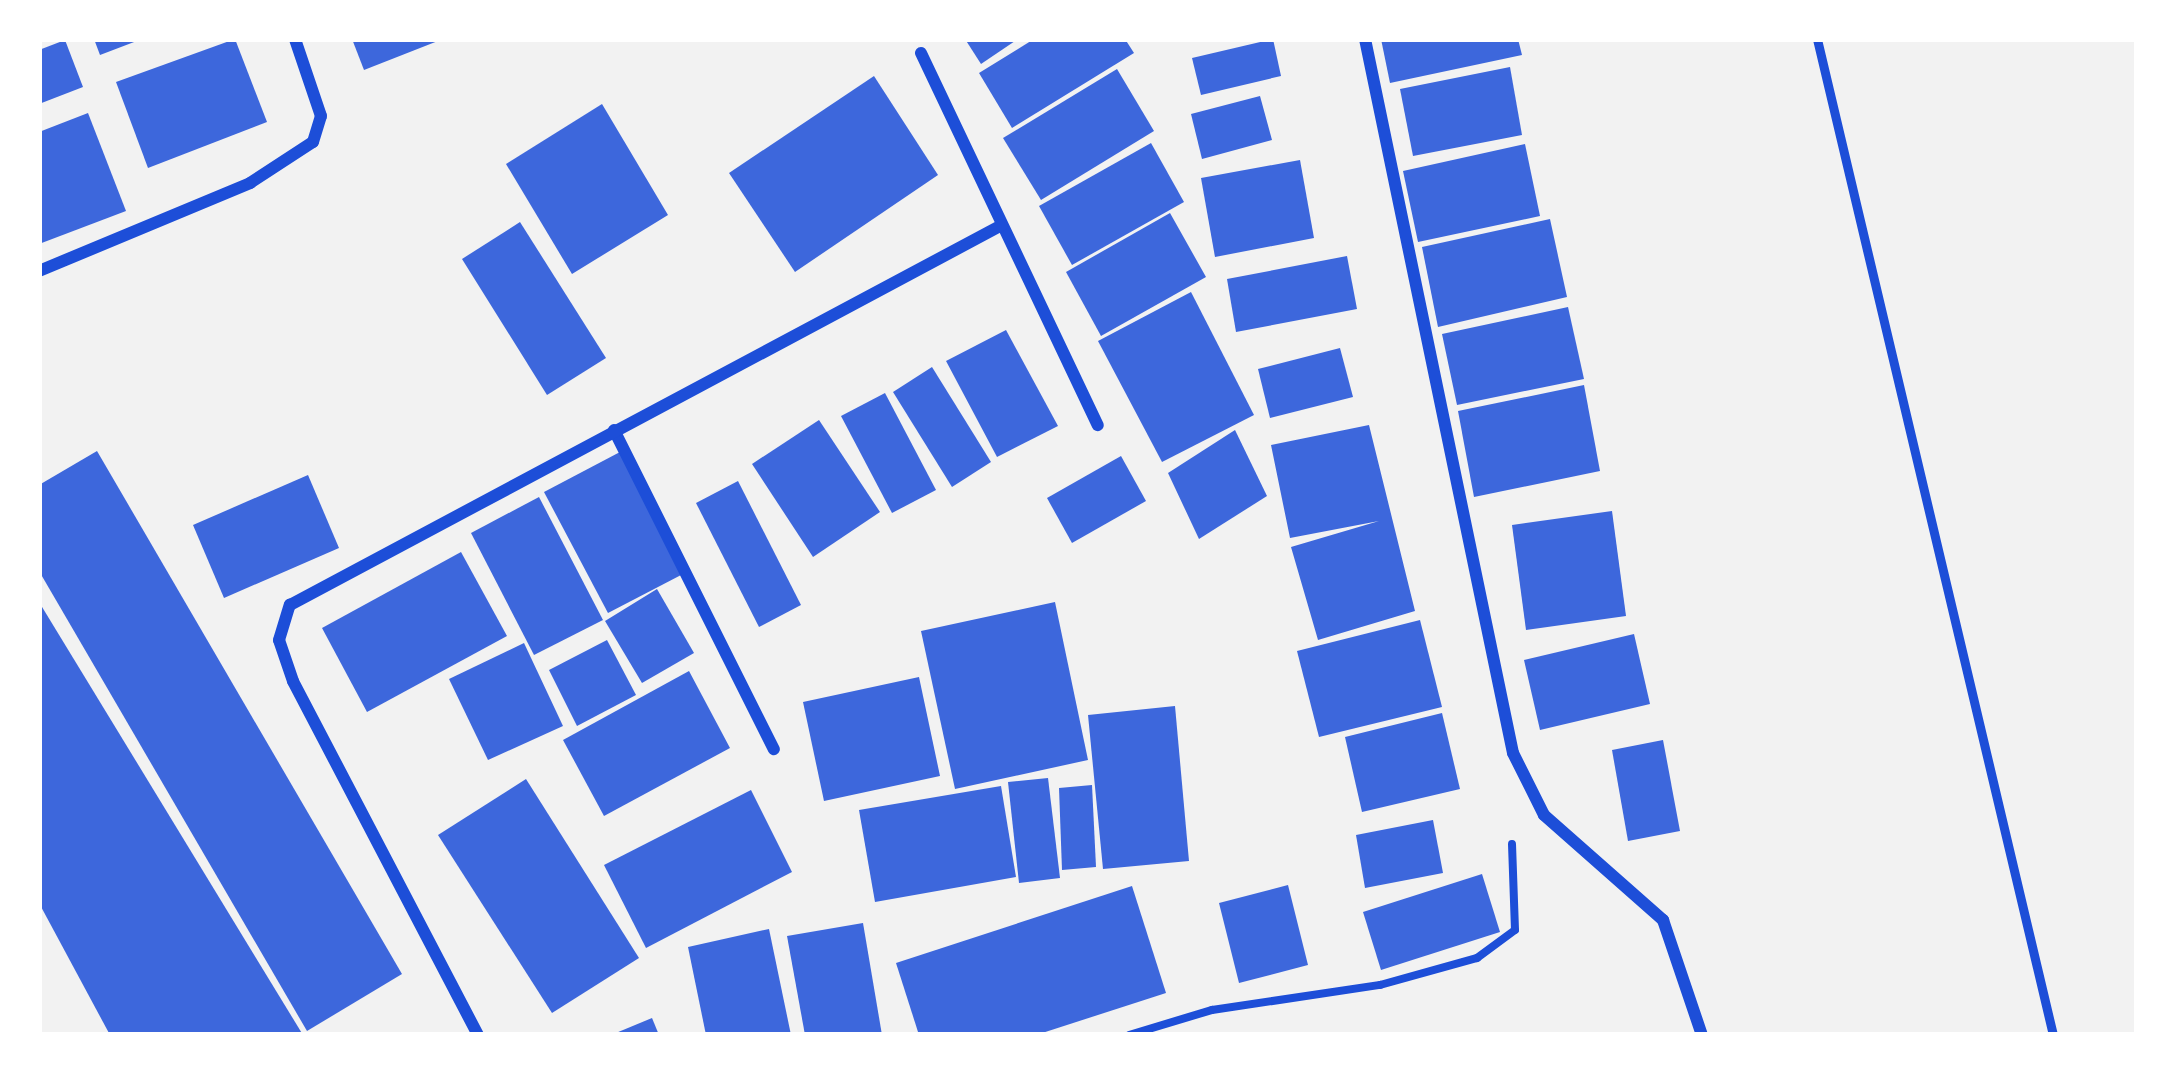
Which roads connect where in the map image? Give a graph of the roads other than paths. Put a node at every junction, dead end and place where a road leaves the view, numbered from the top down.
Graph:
1 (295, 39) edge
2 (1365, 39) edge
3 (1817, 39) edge
4 (921, 52) dead end
5 (1002, 225) junction
6 (39, 271) edge
7 (1098, 425) dead end
8 (614, 430) junction
9 (774, 749) dead end
10 (478, 1035) edge
11 (1702, 1035) edge
12 (2053, 1035) edge

1 - 6 street
2 - 11 street
3 - 12 lane
4 - 5 street
5 - 7 street
5 - 8 street
8 - 9 street
8 - 10 street

